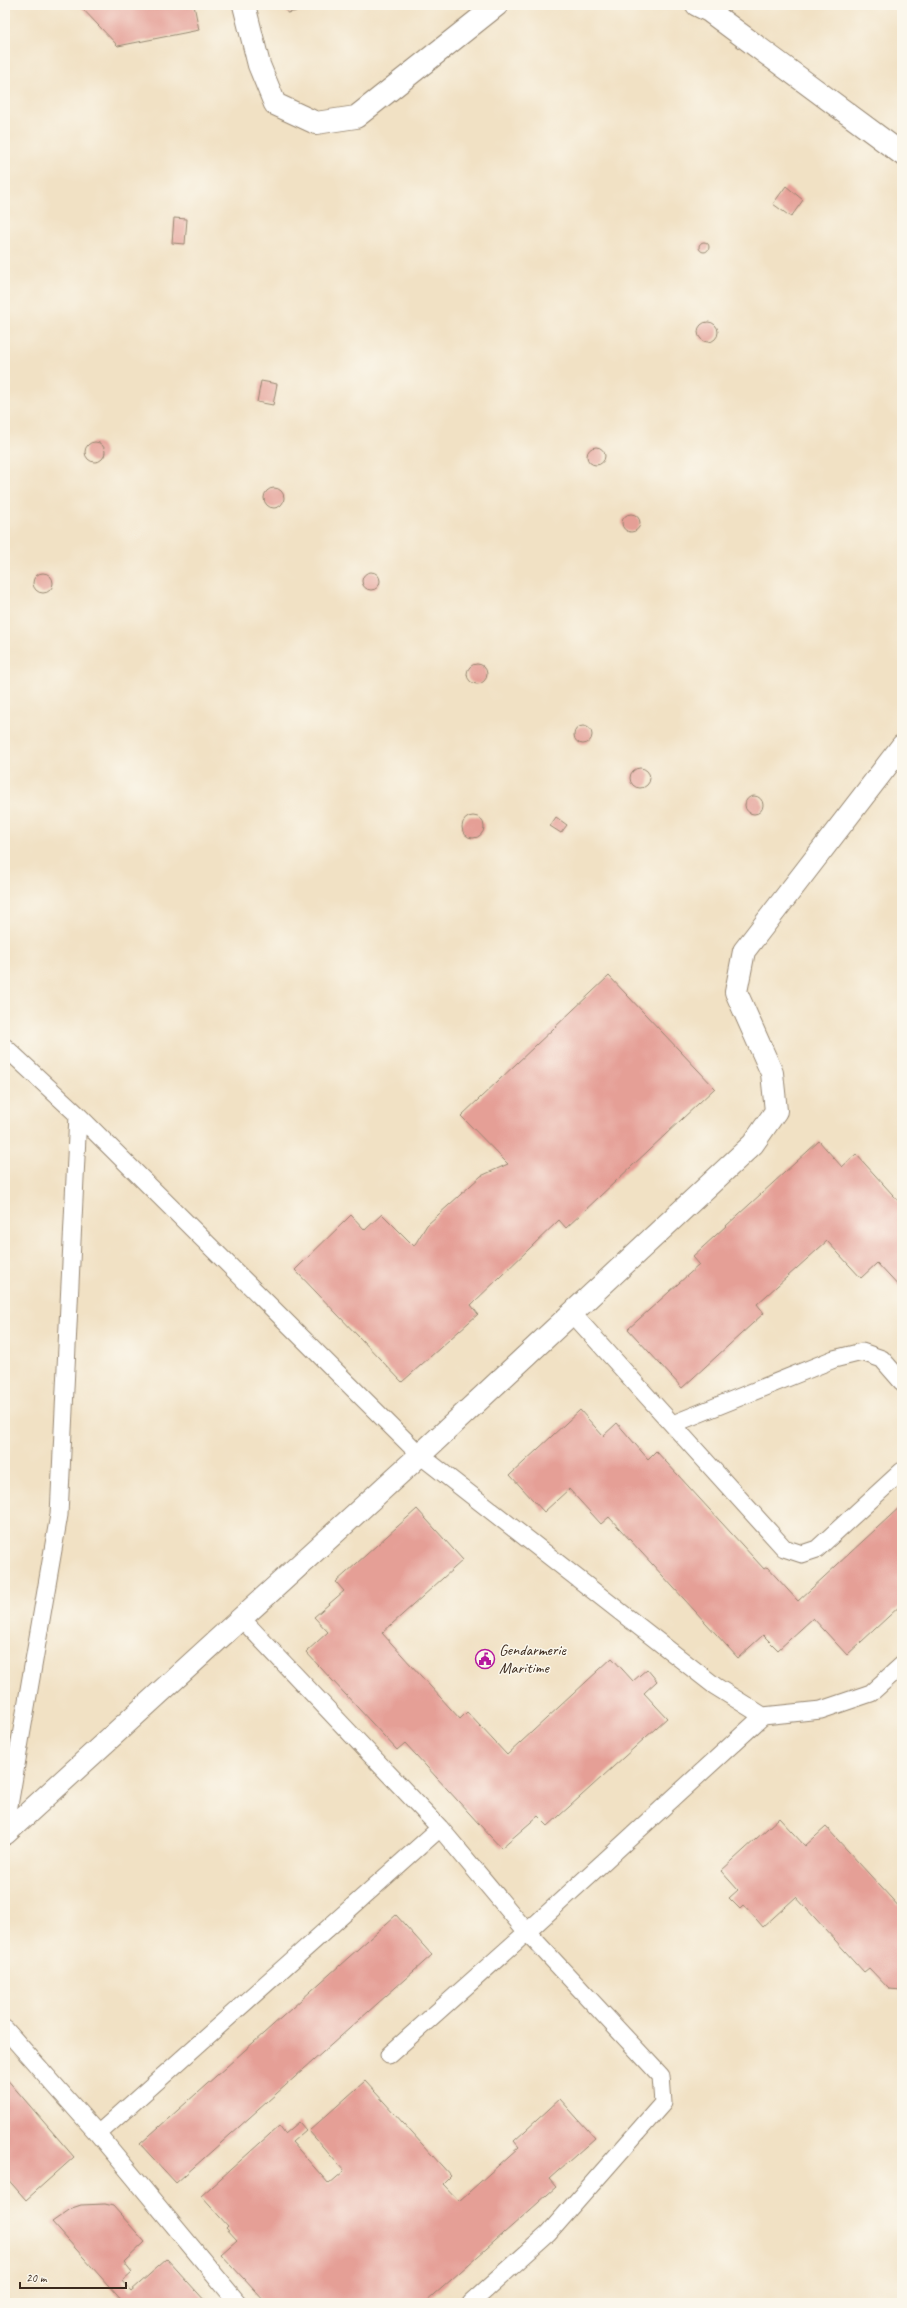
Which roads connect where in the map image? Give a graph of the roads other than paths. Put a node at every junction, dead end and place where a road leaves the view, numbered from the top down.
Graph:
1 (244, 5) edge
2 (497, 5) edge
3 (697, 5) edge
4 (902, 154) edge
5 (902, 746) edge
6 (5, 1047) edge
7 (78, 1116) junction
8 (572, 1313) junction
9 (902, 1382) edge
10 (673, 1424) junction
11 (420, 1455) junction
12 (902, 1471) edge
13 (242, 1618) junction
14 (902, 1665) edge
15 (763, 1716) junction
16 (440, 1828) junction
17 (5, 1829) edge
18 (5, 1834) edge
19 (527, 1932) junction
20 (5, 2028) edge
21 (389, 2055) dead end
22 (98, 2134) junction
23 (238, 2303) edge
24 (471, 2303) edge

1 - 2 street
3 - 4 street
5 - 8 street
6 - 7 lane
7 - 11 lane
7 - 17 lane
8 - 10 lane
8 - 11 street
9 - 10 lane
10 - 12 lane
11 - 13 street
11 - 15 lane
13 - 16 lane
13 - 18 street
14 - 15 lane
15 - 19 lane
16 - 19 lane
16 - 22 lane
19 - 21 lane
19 - 24 lane
20 - 22 lane
22 - 23 lane

